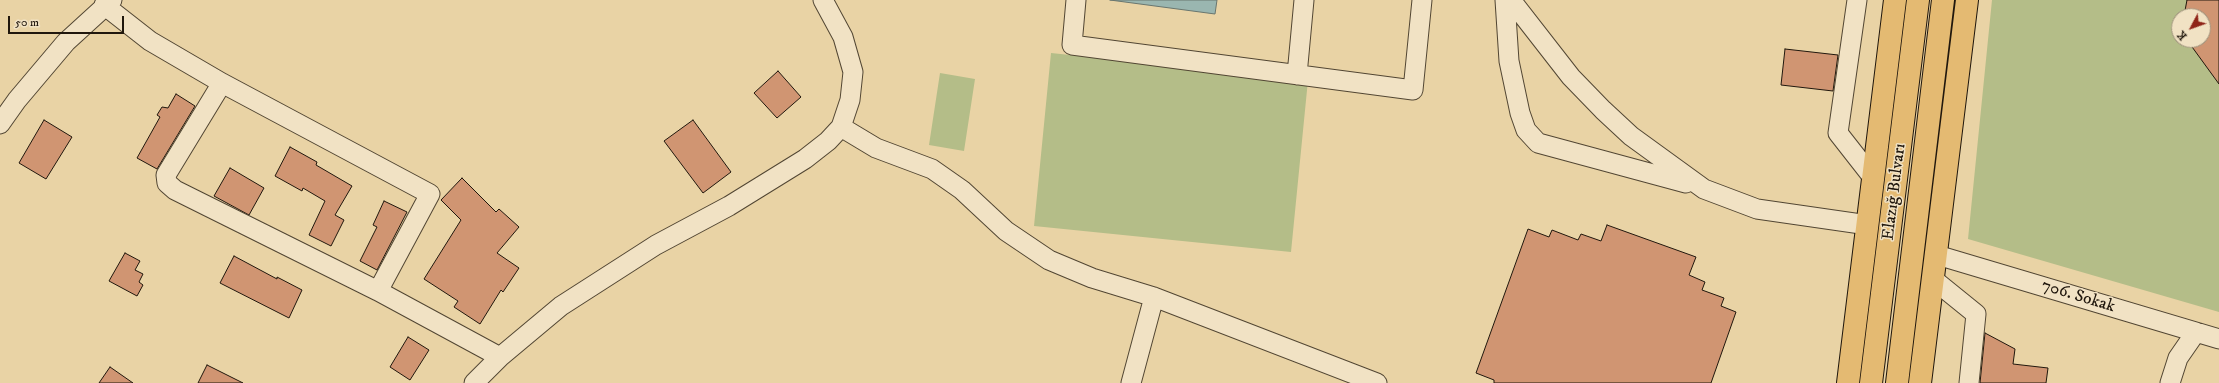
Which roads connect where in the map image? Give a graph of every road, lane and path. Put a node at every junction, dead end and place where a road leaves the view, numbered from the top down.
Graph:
1 (823, 0) edge
2 (1076, 0) edge
3 (1304, 0) edge
4 (1422, 0) edge
5 (1505, 0) edge
6 (1511, 0) edge
7 (1856, 0) edge
8 (1895, 0) edge
9 (1918, 0) edge
10 (1943, 0) edge
11 (1967, 0) edge
12 (108, 3) edge
13 (1296, 75) junction
14 (222, 83) junction
15 (0, 124) edge
16 (841, 127) junction
17 (1874, 179) junction
18 (1704, 189) junction
19 (1868, 225) junction
20 (1937, 255) junction
21 (1934, 280) junction
22 (378, 292) junction
23 (1154, 297) junction
24 (2196, 332) junction
25 (2219, 339) edge
26 (500, 356) junction
27 (474, 383) edge
28 (1131, 383) edge
29 (1377, 383) edge
30 (1848, 383) edge
31 (1871, 383) edge
32 (1897, 383) edge
33 (1920, 383) edge
34 (1969, 383) edge
35 (2170, 383) edge

1 - 16 street
2 - 13 street
3 - 13 street
4 - 13 street
5 - 18 street
6 - 18 street
7 - 17 street
8 - 17 highway
9 - 31 highway, Elazığ Bulvarı
10 - 32 highway, Elazığ Bulvarı
11 - 20 highway
12 - 14 street
12 - 15 street
14 - 22 street
14 - 22 street
16 - 23 street
16 - 26 street
17 - 19 highway
18 - 19 street
19 - 30 highway
20 - 21 highway
20 - 24 street, 706. Sokak
21 - 33 highway
21 - 34 street
22 - 26 street
23 - 28 street
23 - 29 street
24 - 25 street, 706. Sokak
24 - 35 street
26 - 27 street

